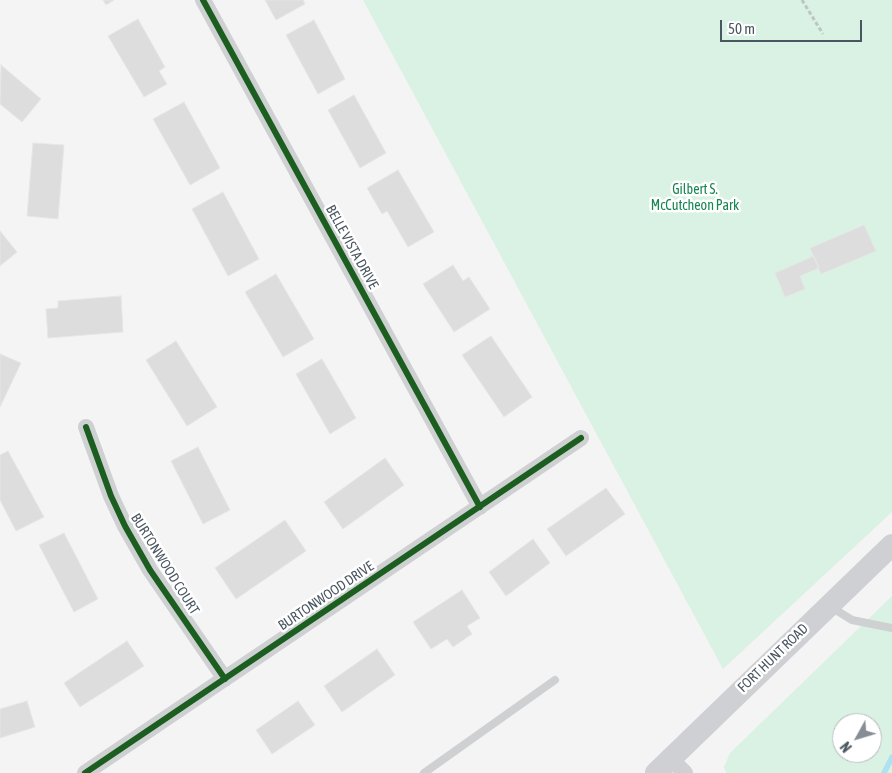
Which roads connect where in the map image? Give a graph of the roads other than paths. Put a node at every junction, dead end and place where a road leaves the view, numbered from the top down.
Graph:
1 (203, 0) edge
2 (86, 428) dead end
3 (581, 438) dead end
4 (480, 507) junction
5 (892, 545) edge
6 (828, 606) junction
7 (892, 628) edge
8 (225, 679) junction
9 (555, 680) dead end
10 (671, 768) edge
11 (85, 773) edge
12 (424, 773) edge

1 - 4 street, BELLE VISTA DRIVE
2 - 8 street, BURTONWOOD COURT
3 - 4 street, BURTONWOOD DRIVE
4 - 8 street, BURTONWOOD DRIVE
5 - 6 main road, FORT HUNT ROAD
6 - 7 lane
6 - 10 main road, FORT HUNT ROAD
8 - 11 street, BURTONWOOD DRIVE
9 - 12 lane

